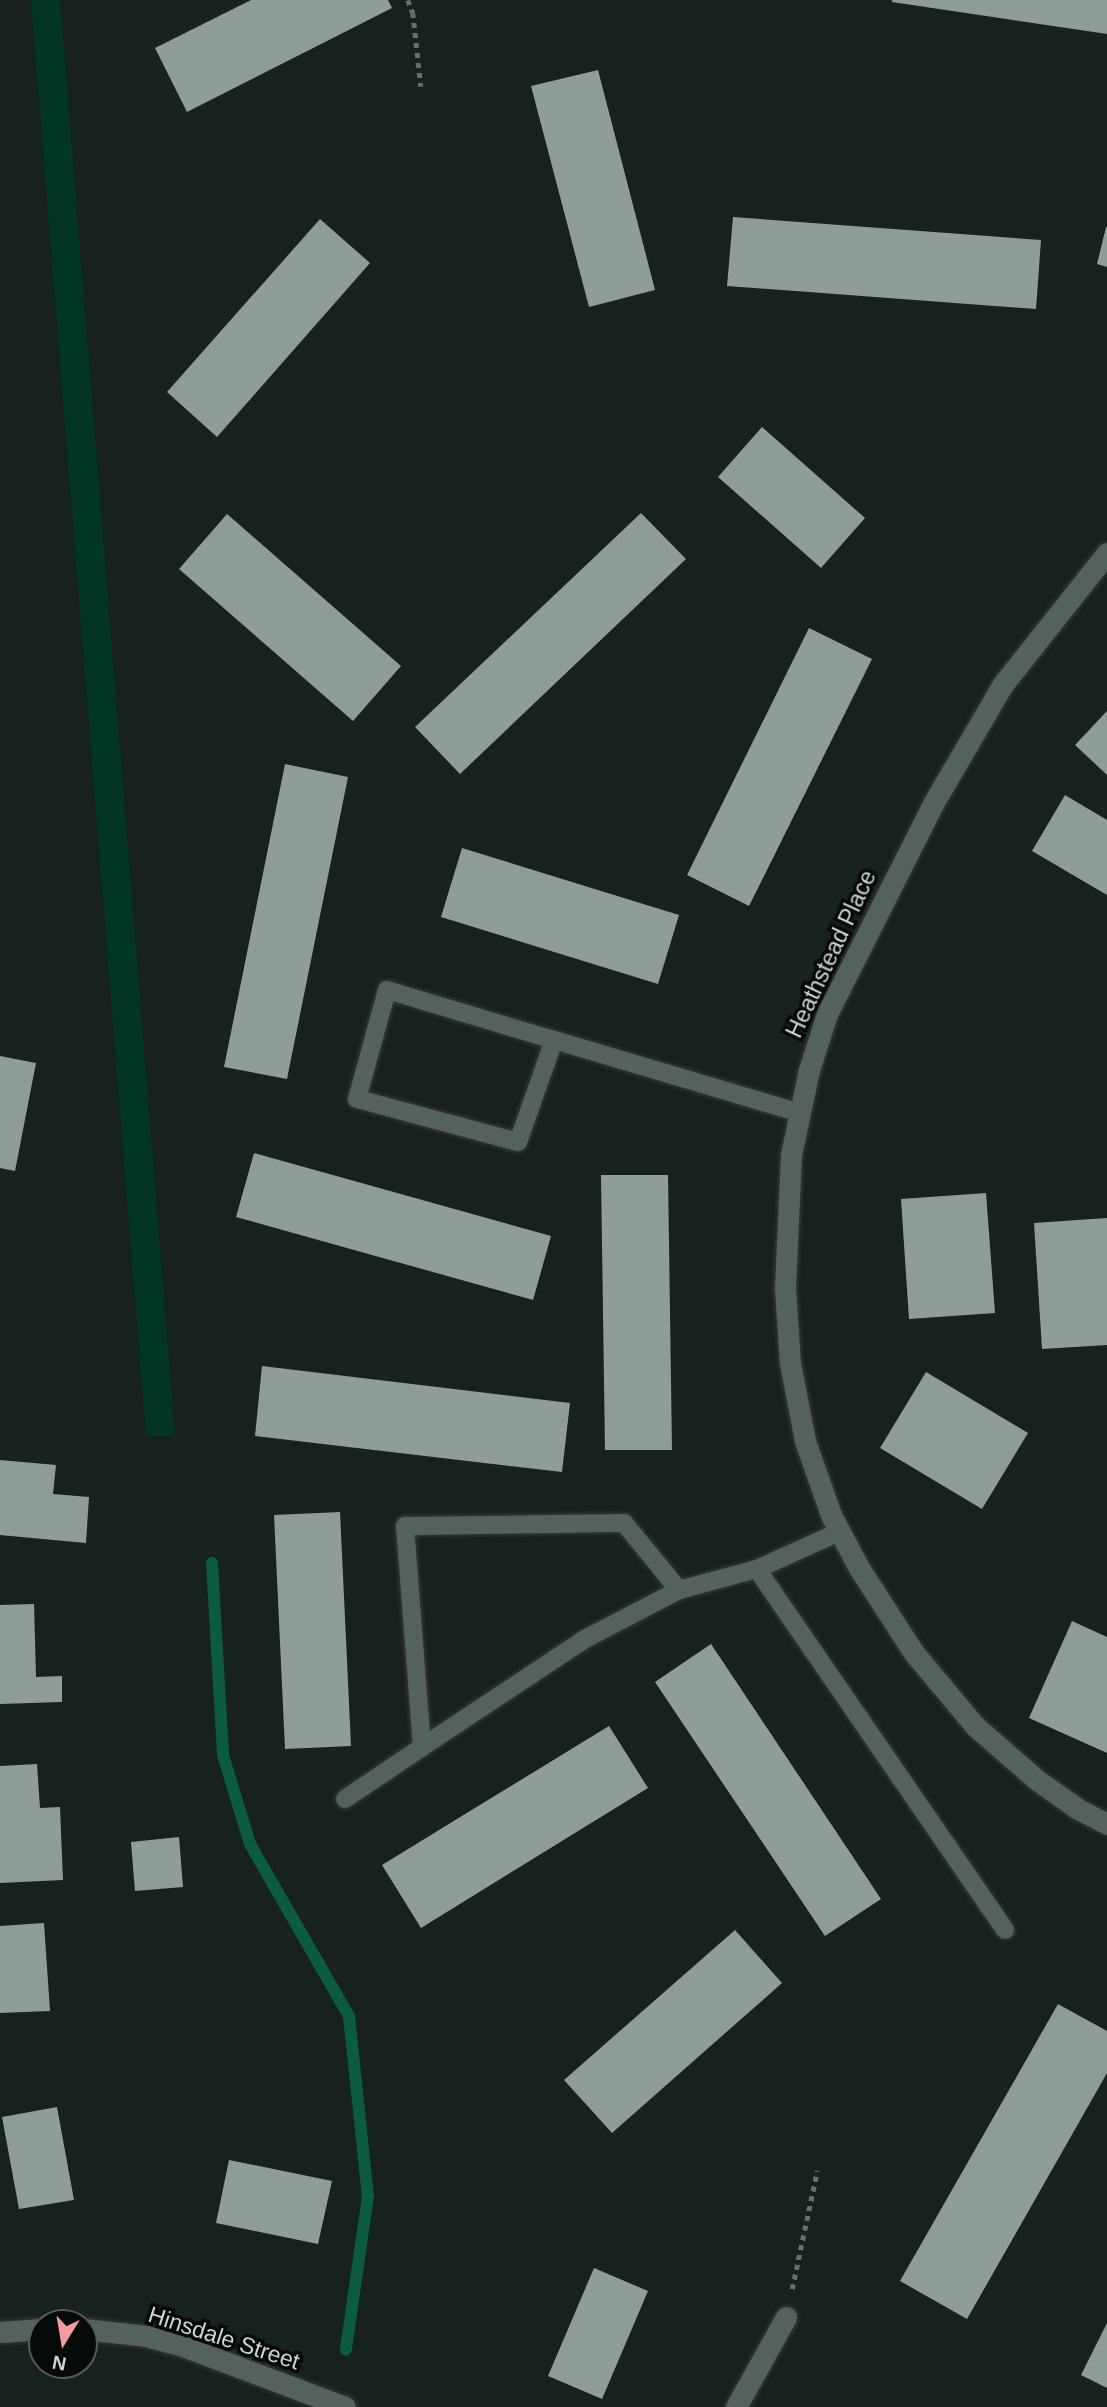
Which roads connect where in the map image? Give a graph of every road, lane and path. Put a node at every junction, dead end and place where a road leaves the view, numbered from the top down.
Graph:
1 (408, 0) edge
2 (421, 87) dead end
3 (1107, 552) edge
4 (555, 1040) junction
5 (800, 1114) junction
6 (839, 1532) junction
7 (758, 1569) junction
8 (679, 1590) junction
9 (422, 1747) junction
10 (345, 1799) dead end
11 (1107, 1824) edge
12 (1005, 1930) dead end
13 (817, 2171) dead end
14 (786, 2317) joint
15 (28, 2330) edge
16 (98, 2331) edge
17 (0, 2332) edge
18 (345, 2407) edge
19 (736, 2407) edge

1 - 2 path
3 - 5 street, Heathstead Place
4 - 4 lane
4 - 5 lane
5 - 6 street, Heathstead Place
6 - 7 lane
6 - 11 street, Heathstead Place
7 - 8 lane
7 - 12 lane
8 - 9 lane
8 - 9 lane
9 - 10 lane
13 - 14 path
14 - 19 street
15 - 17 street
16 - 18 street, Hinsdale Street

